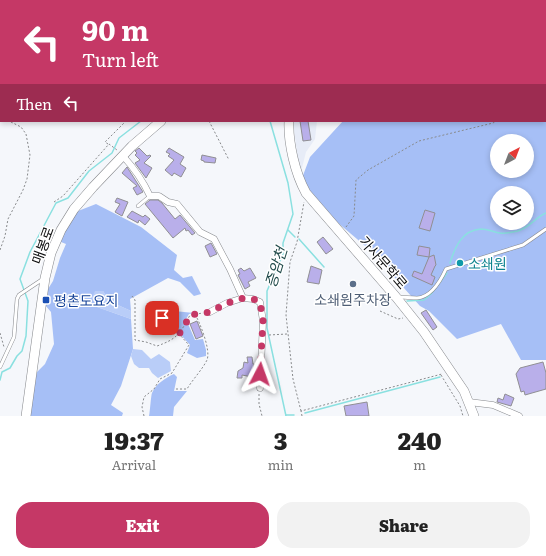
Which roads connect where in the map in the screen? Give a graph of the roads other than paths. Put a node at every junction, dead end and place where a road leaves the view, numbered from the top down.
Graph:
1 (160, 122) edge
2 (289, 122) edge
3 (122, 154) junction
4 (150, 196) junction
5 (138, 206) dead end
6 (546, 228) edge
7 (45, 278) junction
8 (396, 296) junction
9 (244, 298) junction
10 (210, 312) road end
11 (0, 367) edge
12 (260, 388) road end
13 (469, 402) junction
14 (26, 416) edge
15 (474, 416) edge
16 (519, 416) edge

1 - 3 main road, 매봉로
2 - 8 main road, 가사문학로
3 - 4 street
3 - 7 main road, 매봉로
4 - 5 lane
4 - 9 street
6 - 8 lane
7 - 11 lane
7 - 14 main road, 매봉로
8 - 13 main road, 가사문학로
9 - 10 street
9 - 12 street
13 - 15 main road, 가사문학로
13 - 16 street

